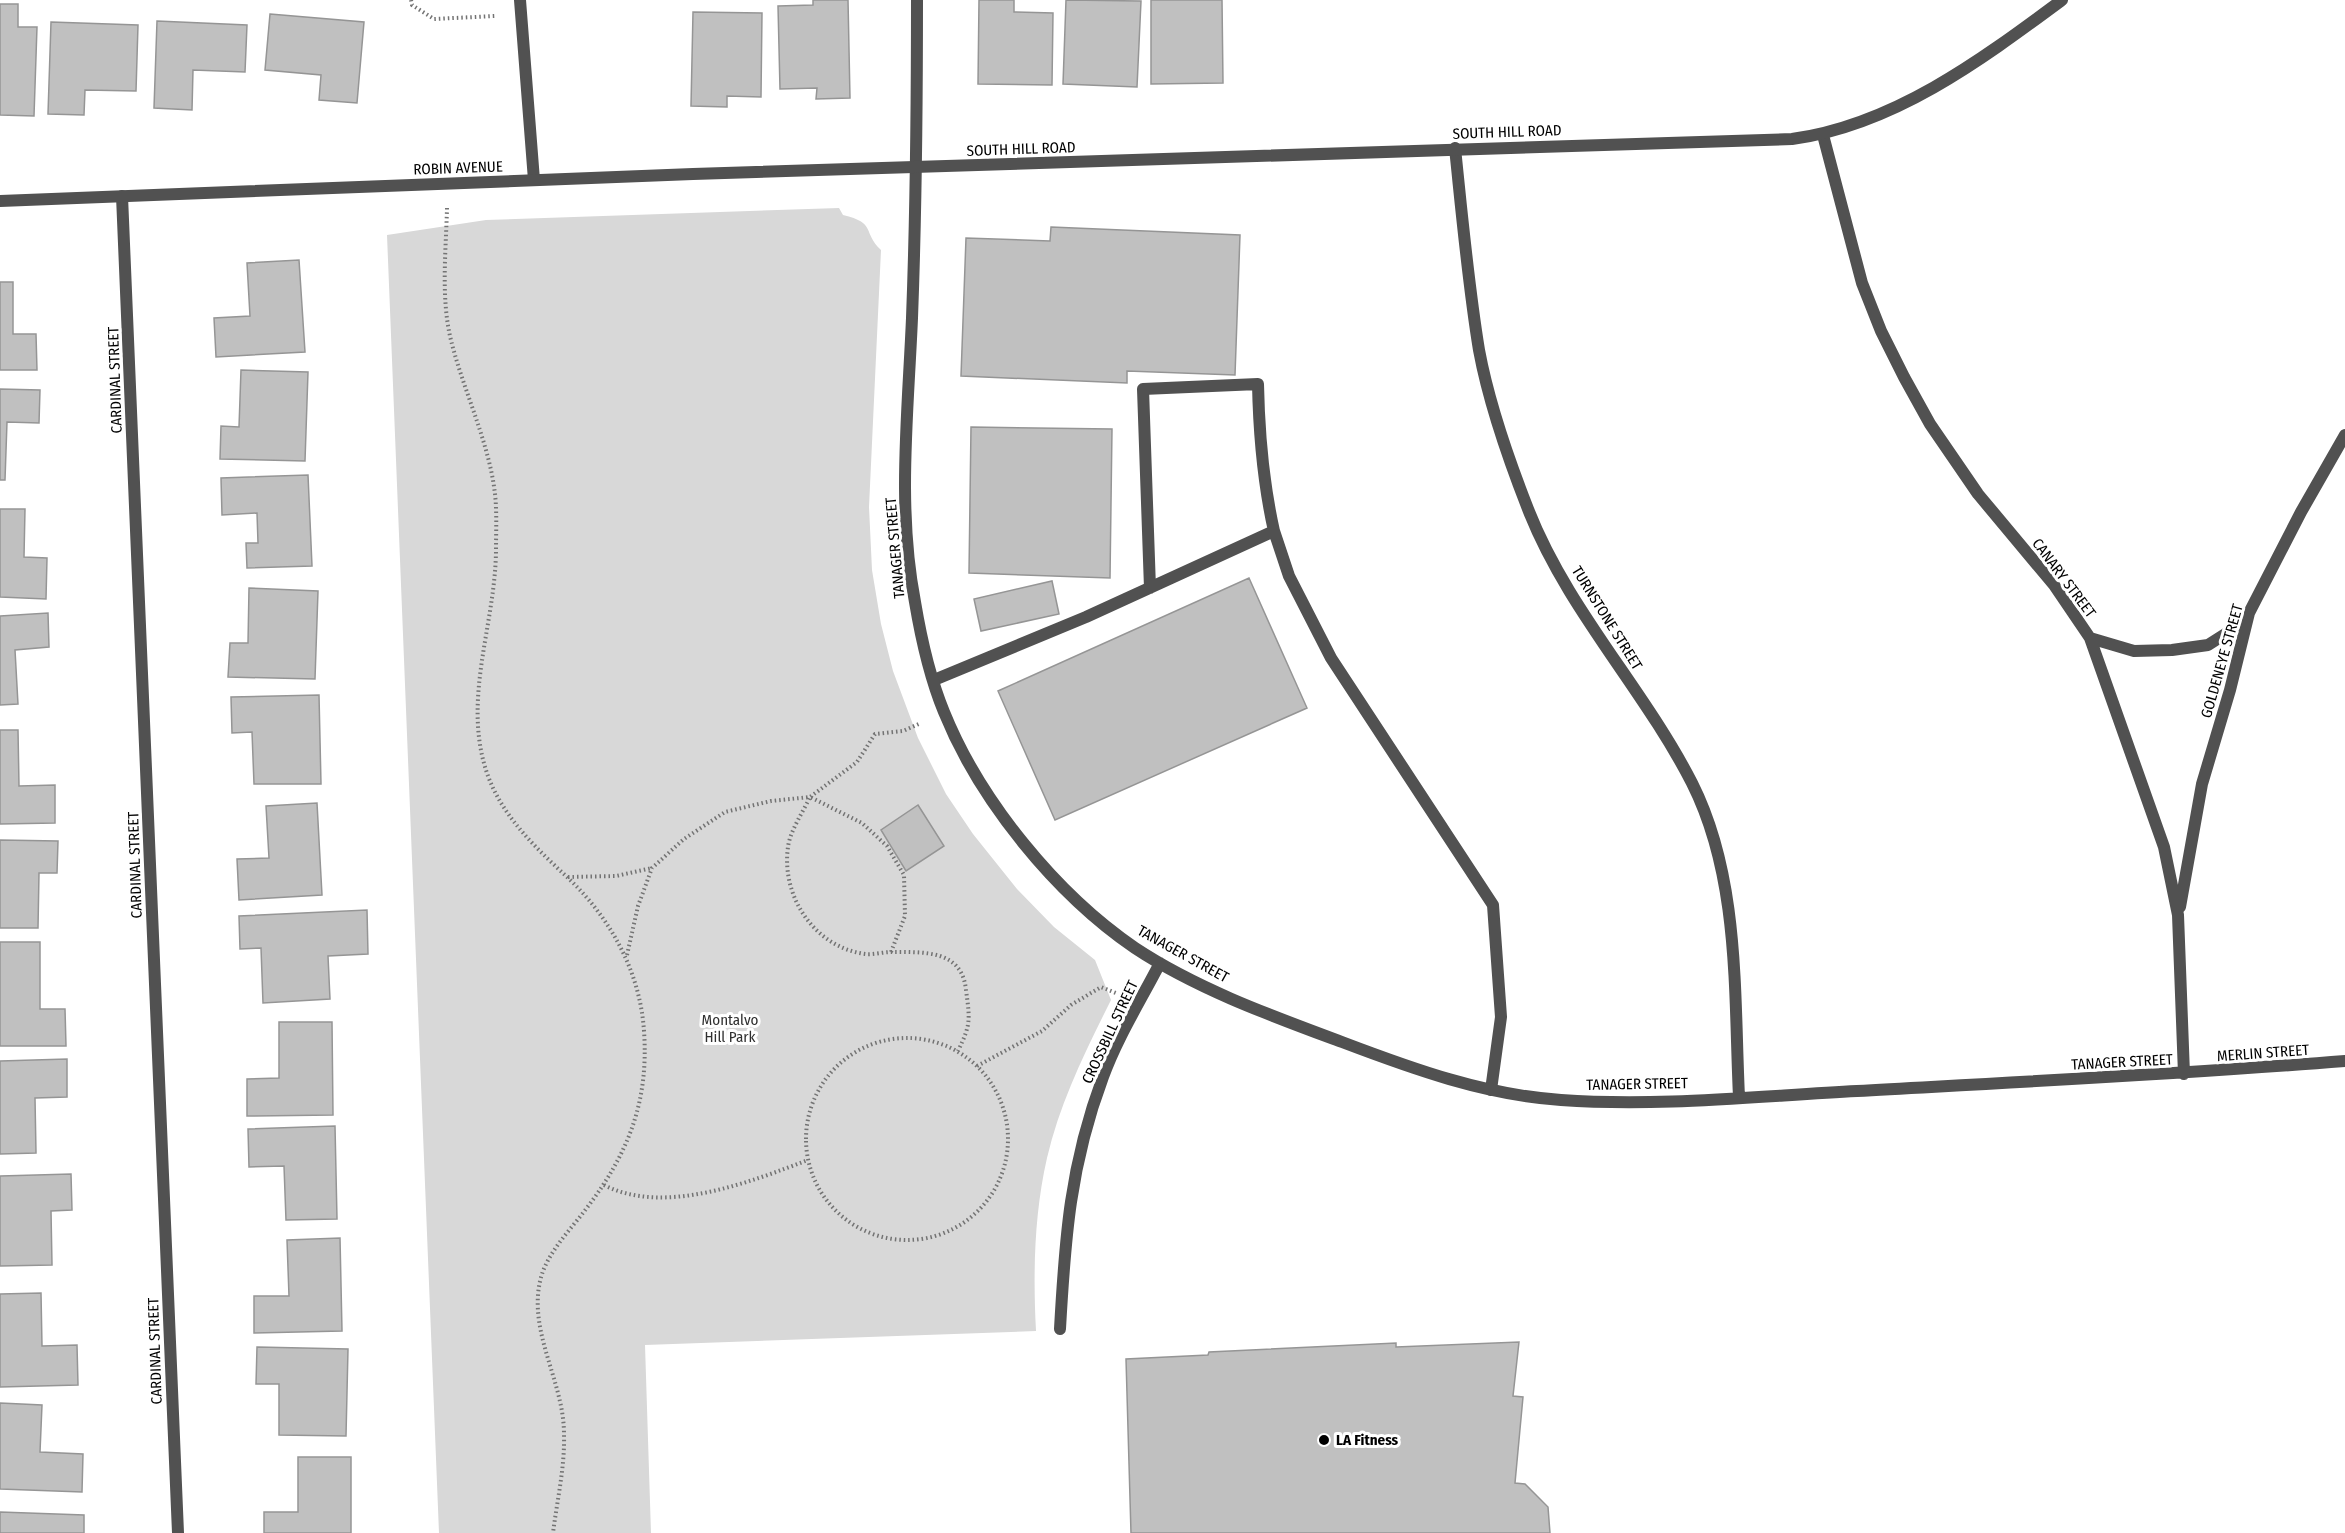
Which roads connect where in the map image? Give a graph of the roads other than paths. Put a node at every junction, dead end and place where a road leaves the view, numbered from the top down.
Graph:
1 (520, 0) edge
2 (917, 0) edge
3 (2062, 0) edge
4 (1822, 135) junction
5 (1455, 148) junction
6 (916, 168) junction
7 (534, 180) junction
8 (122, 196) junction
9 (0, 201) edge
10 (2345, 435) edge
11 (1274, 531) junction
12 (1150, 588) junction
13 (2249, 613) junction
14 (2090, 638) junction
15 (934, 680) junction
16 (2178, 915) junction
17 (1160, 963) junction
18 (2345, 1061) edge
19 (2184, 1074) junction
20 (1491, 1090) junction
21 (1739, 1097) junction
22 (1060, 1329) dead end
23 (178, 1533) edge

1 - 7 street
2 - 6 street, TANAGER STREET
3 - 4 street, SOUTH HILL ROAD
4 - 5 street, SOUTH HILL ROAD
4 - 14 street, CANARY STREET
5 - 6 street, SOUTH HILL ROAD
5 - 21 street, TURNSTONE STREET
6 - 7 street, ROBIN AVENUE
6 - 15 street, TANAGER STREET
7 - 8 street, ROBIN AVENUE
8 - 9 street, ROBIN AVENUE
8 - 23 street, CARDINAL STREET
10 - 13 street, GOLDENEYE STREET
11 - 12 street
11 - 12 street
11 - 20 street
12 - 15 street
13 - 14 street
13 - 16 street, GOLDENEYE STREET
14 - 16 street, CANARY STREET
15 - 17 street, TANAGER STREET
16 - 19 street, CANARY STREET
17 - 20 street, TANAGER STREET
17 - 22 street, CROSSBILL STREET
18 - 19 street, MERLIN STREET
19 - 21 street, TANAGER STREET
20 - 21 street, TANAGER STREET

